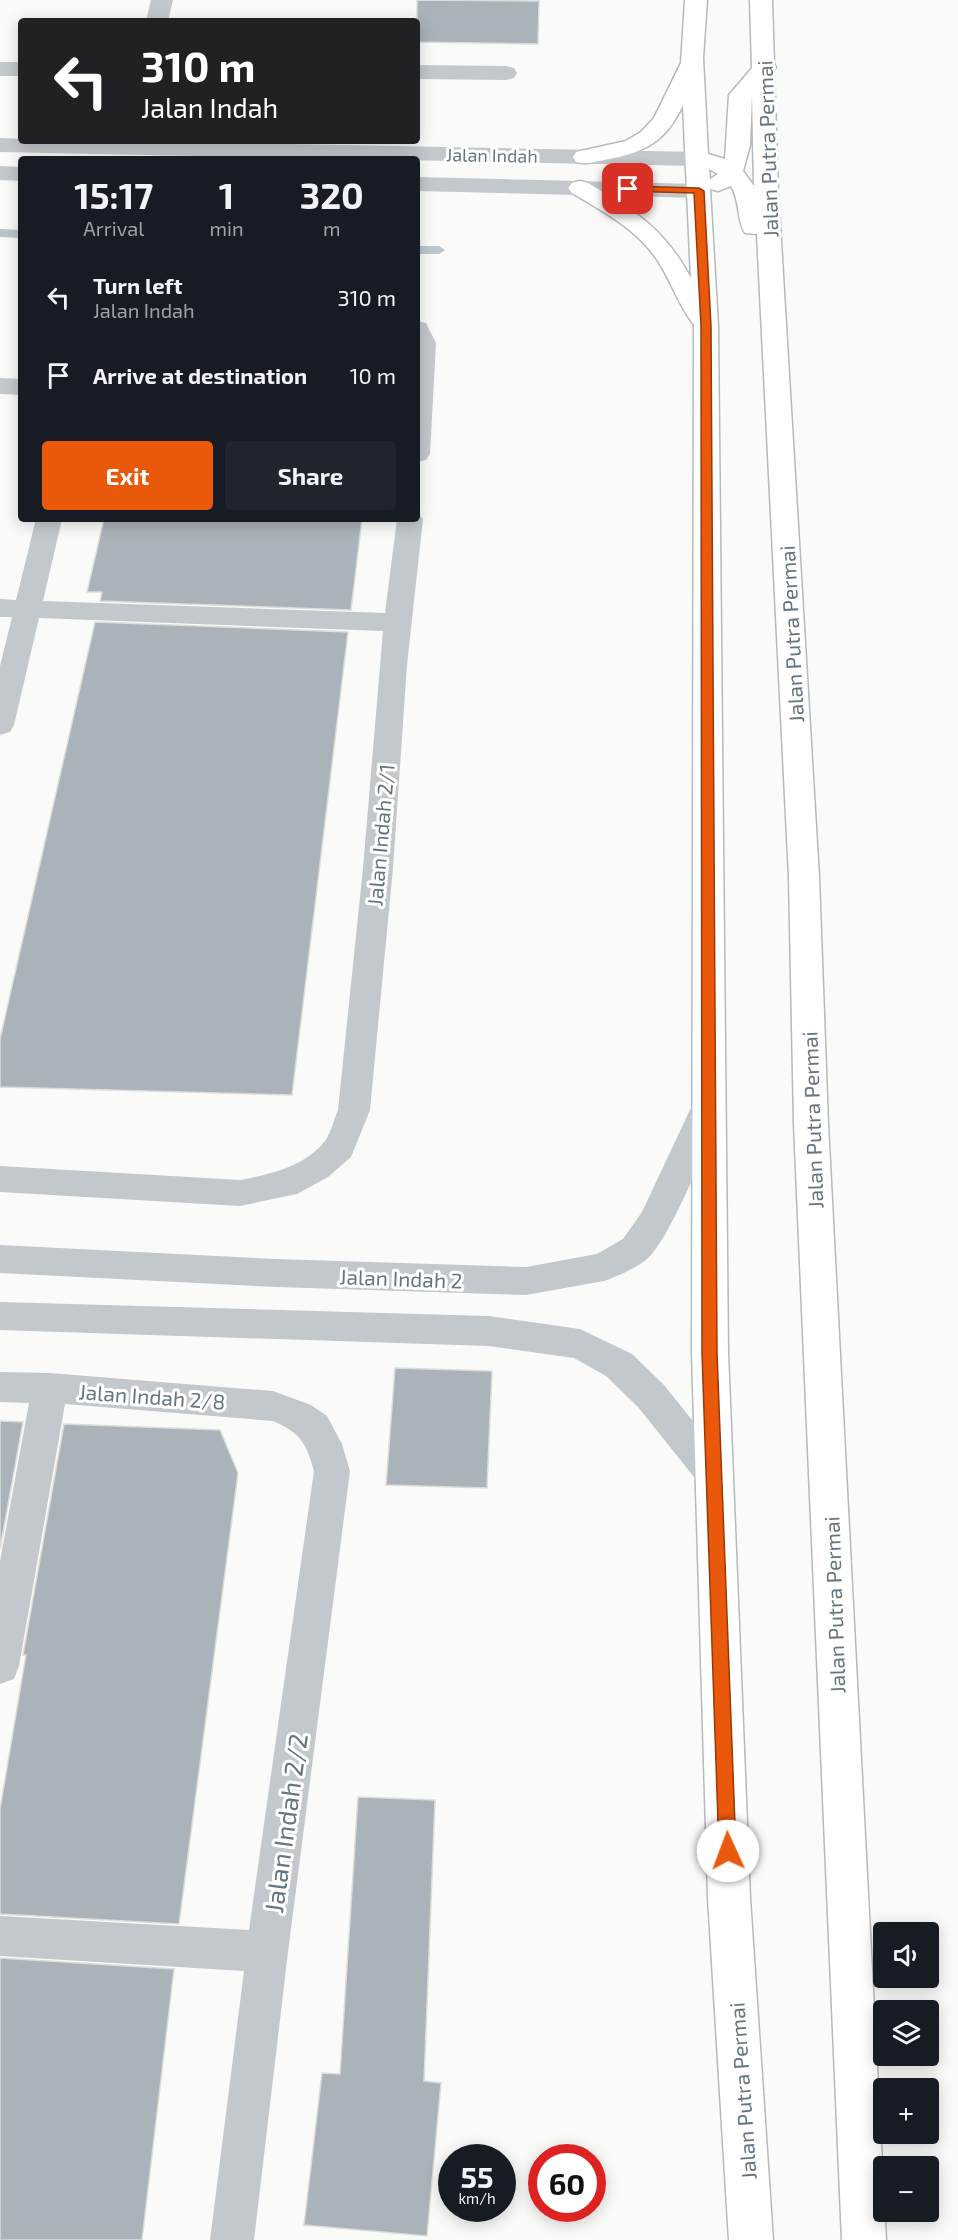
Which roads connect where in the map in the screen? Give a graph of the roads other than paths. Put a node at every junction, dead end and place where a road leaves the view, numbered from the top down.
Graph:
1 (162, 0) edge
2 (696, 0) edge
3 (762, 0) edge
4 (158, 18) edge
5 (692, 58) junction
6 (765, 68) junction
7 (0, 69) edge
8 (18, 69) edge
9 (420, 72) edge
10 (506, 73) dead end
11 (0, 145) edge
12 (147, 154) edge
13 (584, 157) junction
14 (697, 159) junction
15 (0, 173) edge
16 (18, 174) edge
17 (732, 174) junction
18 (420, 184) edge
19 (580, 188) junction
20 (699, 191) junction
21 (771, 277) junction
22 (706, 326) junction
23 (420, 334) edge
24 (0, 386) edge
25 (18, 387) edge
26 (420, 406) edge
27 (48, 522) edge
28 (410, 522) edge
29 (0, 608) edge
30 (28, 609) junction
31 (398, 623) junction
32 (0, 725) edge
33 (708, 1106) junction
34 (0, 1179) edge
35 (0, 1259) edge
36 (0, 1316) edge
37 (0, 1387) edge
38 (50, 1388) junction
39 (303, 1416) joint
40 (714, 1476) junction
41 (0, 1666) edge
42 (0, 1936) edge
43 (267, 1952) junction
44 (232, 2240) edge
45 (752, 2240) edge
46 (864, 2240) edge

1 - 4 street
2 - 5 main road, Jalan Putra Permai
3 - 6 main road, Jalan Putra Permai
5 - 13 main road
5 - 14 main road, Jalan Putra Permai
6 - 17 main road
6 - 21 main road, Jalan Putra Permai
7 - 8 street
9 - 10 street
11 - 12 street, Jalan Indah
12 - 13 street, Jalan Indah
13 - 14 street, Jalan Indah
14 - 17 main road
14 - 20 main road, Jalan Putra Permai
15 - 16 street
17 - 20 main road
17 - 21 main road
18 - 19 street, Jalan Indah
19 - 20 street, Jalan Indah
19 - 22 main road
20 - 22 main road, Jalan Putra Permai
21 - 46 main road, Jalan Putra Permai
22 - 33 main road, Jalan Putra Permai
23 - 26 street
24 - 25 street
27 - 30 street
28 - 31 street, Jalan Indah 2/1
29 - 30 street
30 - 31 street
30 - 32 street
31 - 34 street, Jalan Indah 2/1
33 - 35 street, Jalan Indah 2
33 - 40 main road, Jalan Putra Permai
36 - 40 street
37 - 38 street, Jalan Indah 2/8
38 - 39 street, Jalan Indah 2/8
38 - 41 street
39 - 43 street, Jalan Indah 2/2
40 - 45 main road, Jalan Putra Permai
42 - 43 street
43 - 44 street, Jalan Indah 2/2

